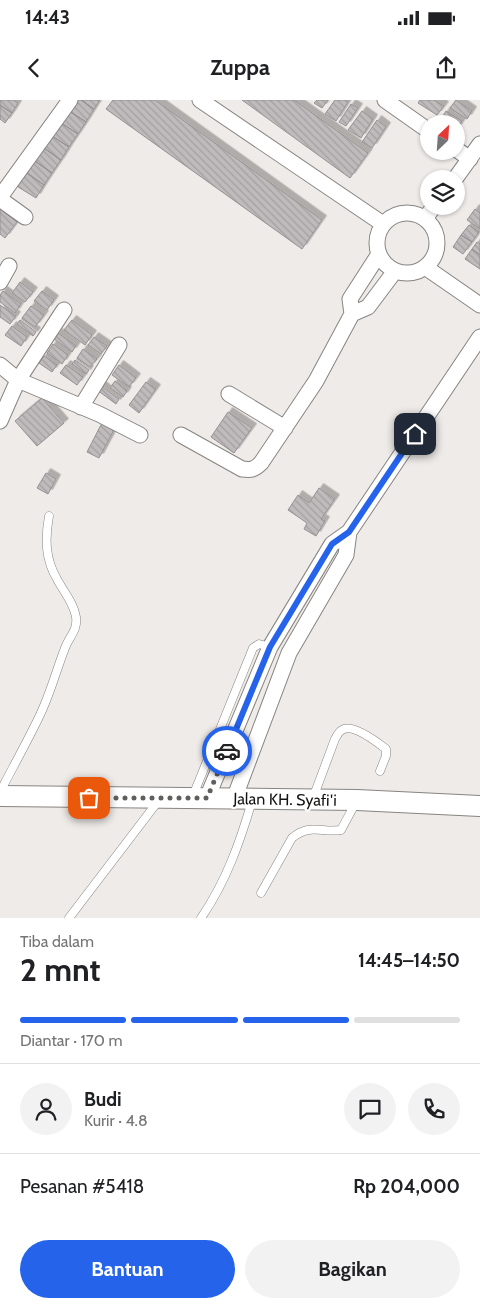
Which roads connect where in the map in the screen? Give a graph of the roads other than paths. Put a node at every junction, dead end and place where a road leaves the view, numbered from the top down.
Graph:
1 (70, 100) edge
2 (200, 100) edge
3 (393, 102) edge
4 (420, 123) edge
5 (480, 144) edge
6 (465, 155) edge
7 (470, 159) junction
8 (462, 170) edge
9 (0, 198) edge
10 (428, 215) edge
11 (25, 217) dead end
12 (425, 219) junction
13 (383, 224) junction
14 (379, 254) junction
15 (428, 264) junction
16 (10, 266) dead end
17 (395, 271) junction
18 (0, 282) edge
19 (480, 294) edge
20 (480, 305) edge
21 (64, 310) dead end
22 (352, 314) junction
23 (480, 337) edge
24 (119, 345) dead end
25 (0, 365) edge
26 (18, 380) junction
27 (228, 394) dead end
28 (81, 407) junction
29 (0, 421) edge
30 (285, 428) junction
31 (140, 435) dead end
32 (181, 435) dead end
33 (49, 516) dead end
34 (349, 532) junction
35 (311, 578) junction
36 (327, 587) junction
37 (380, 771) dead end
38 (0, 792) edge
39 (0, 796) edge
40 (161, 798) junction
41 (200, 798) junction
42 (243, 799) junction
43 (312, 800) junction
44 (357, 800) junction
45 (480, 806) edge
46 (261, 893) dead end
47 (69, 918) edge
48 (201, 918) edge

1 - 9 street
2 - 13 street
3 - 4 street
5 - 7 street
6 - 7 street
7 - 8 street
9 - 11 street
10 - 12 street
12 - 13 street
12 - 15 street
13 - 14 street
14 - 17 street
14 - 22 street
15 - 17 street
15 - 19 street
15 - 20 street
16 - 18 street
17 - 22 street
21 - 26 street
22 - 30 street
23 - 34 street
24 - 28 street
25 - 26 street
26 - 28 street
26 - 29 street
27 - 30 street
28 - 31 street
30 - 32 street
33 - 38 lane
34 - 35 street
34 - 36 street
35 - 36 street
35 - 41 street
36 - 42 street
37 - 43 lane
39 - 40 main road, Jalan KH. Syafi'i
40 - 41 main road, Jalan KH. Syafi'i
40 - 47 lane
41 - 42 main road, Jalan KH. Syafi'i
42 - 43 main road, Jalan KH. Syafi'i
42 - 48 lane
43 - 44 main road, Jalan KH. Syafi'i
44 - 45 main road, Jalan KH. Syafi'i
44 - 46 lane

